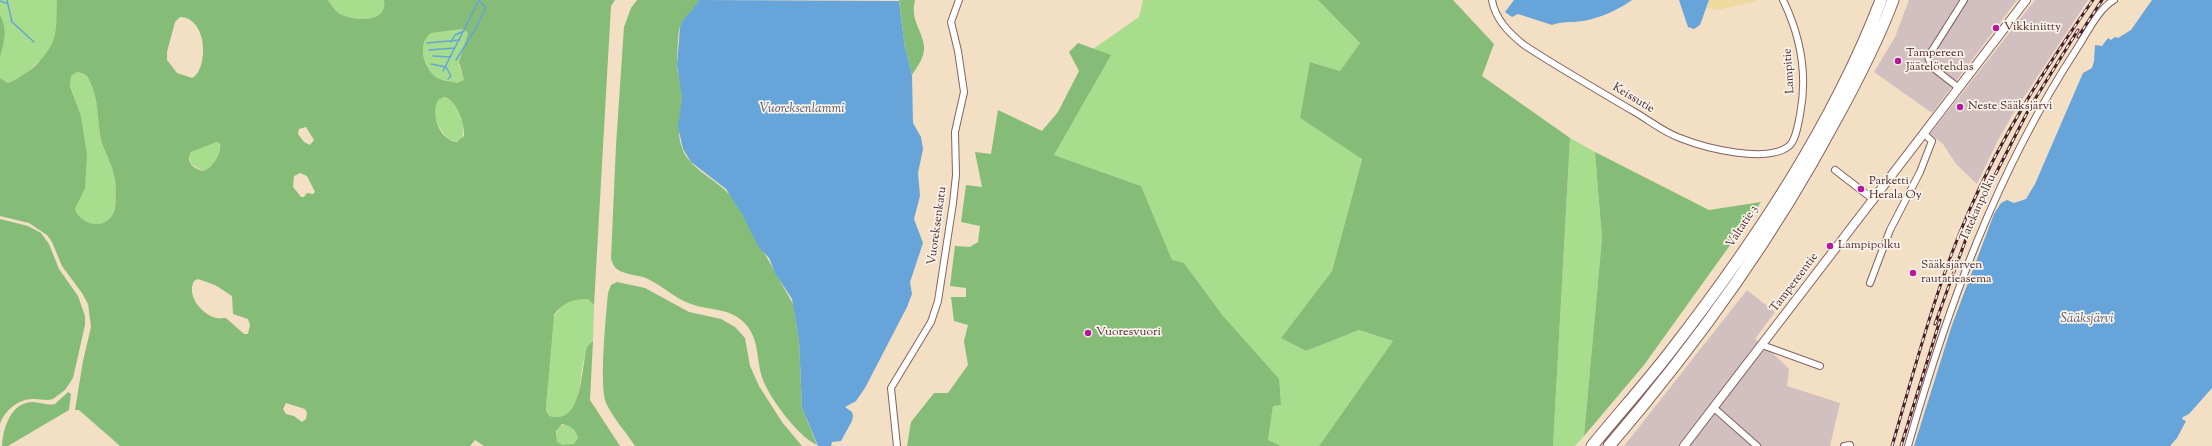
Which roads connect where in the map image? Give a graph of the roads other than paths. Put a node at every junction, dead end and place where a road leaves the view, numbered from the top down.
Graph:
1 (959, 0) edge
2 (1492, 0) edge
3 (1783, 0) edge
4 (1881, 0) edge
5 (1893, 0) edge
6 (1964, 0) edge
7 (2026, 0) edge
8 (2114, 0) edge
9 (1959, 88) junction
10 (1924, 134) junction
11 (1792, 143) joint
12 (1835, 170) dead end
13 (1874, 200) junction
14 (1870, 283) dead end
15 (1762, 345) junction
16 (1820, 366) dead end
17 (1714, 408) junction
18 (897, 446) edge
19 (1592, 446) edge
20 (1609, 446) edge
21 (1684, 446) edge
22 (1757, 446) edge
23 (1908, 446) edge

1 - 18 street, Vuoreksenkatu
2 - 11 street, Keissutie
3 - 11 street, Lampitie
4 - 19 highway, Valtatie 3
5 - 20 highway, Valtatie 3
6 - 9 street
7 - 9 main road, Tampereentie
8 - 23 street, Tatekanpolku
9 - 10 main road, Tampereentie
10 - 13 main road, Tampereentie
10 - 14 street
12 - 13 street
13 - 15 main road, Tampereentie
15 - 16 street
15 - 17 main road, Tampereentie
17 - 21 main road, Tampereentie
17 - 22 street

